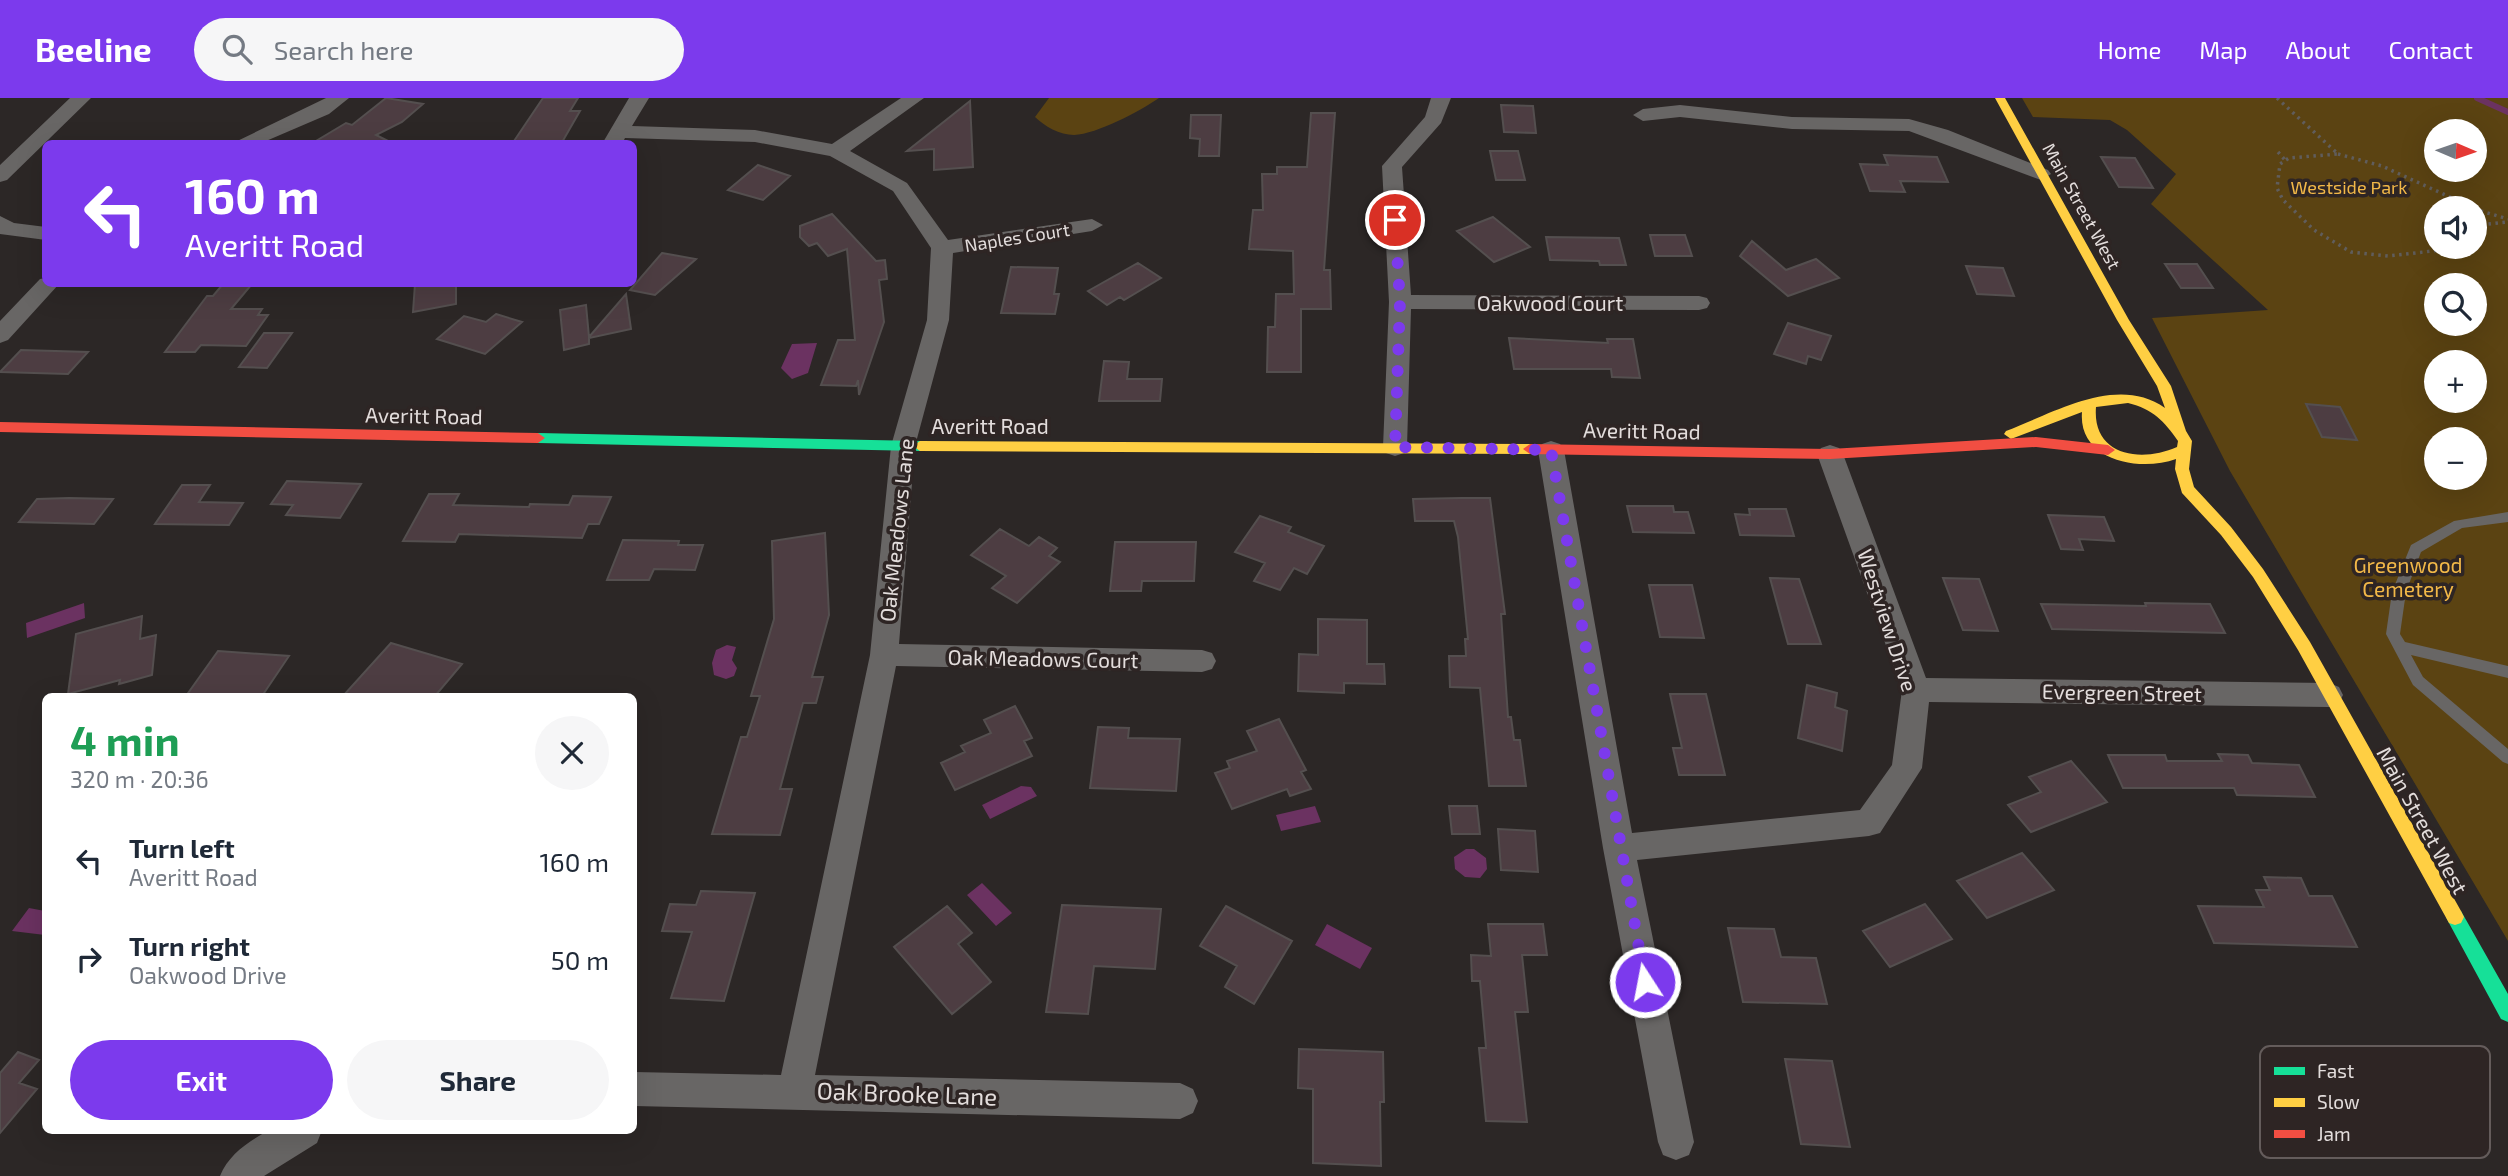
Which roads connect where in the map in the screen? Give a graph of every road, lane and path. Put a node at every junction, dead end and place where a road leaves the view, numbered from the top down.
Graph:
1 (81, 98) edge
2 (339, 98) edge
3 (639, 98) edge
4 (914, 98) edge
5 (1441, 98) edge
6 (1723, 98) edge
7 (2000, 98) edge
8 (2277, 98) edge
9 (1643, 115) dead end
10 (1760, 118) junction
11 (616, 138) edge
12 (251, 140) edge
13 (836, 151) junction
14 (2278, 152) dead end
15 (2338, 154) junction
16 (2286, 160) junction
17 (2041, 174) junction
18 (0, 176) edge
19 (2448, 196) edge
20 (2487, 214) edge
21 (2508, 221) edge
22 (0, 222) edge
23 (1092, 225) dead end
24 (2487, 225) edge
25 (42, 233) edge
26 (942, 248) junction
27 (2424, 251) edge
28 (45, 287) edge
29 (1400, 302) junction
30 (1699, 303) dead end
31 (2130, 332) junction
32 (0, 335) edge
33 (2128, 358) dead end
34 (2126, 381) dead end
35 (2094, 403) junction
36 (0, 428) edge
37 (2183, 435) junction
38 (1980, 443) junction
39 (903, 446) junction
40 (1395, 447) junction
41 (1551, 450) junction
42 (2108, 450) junction
43 (1830, 454) junction
44 (2127, 458) junction
45 (2145, 476) dead end
46 (2508, 517) edge
47 (2245, 584) dead end
48 (2304, 646) junction
49 (2400, 648) junction
50 (884, 655) junction
51 (1202, 661) dead end
52 (2508, 672) edge
53 (1916, 690) junction
54 (2329, 695) junction
55 (2508, 758) edge
56 (1619, 848) junction
57 (2508, 1013) edge
58 (637, 1089) edge
59 (794, 1090) junction
60 (1180, 1101) dead end
61 (297, 1134) edge
62 (1676, 1142) dead end
63 (238, 1176) edge

1 - 18 street
2 - 12 street
3 - 11 street
4 - 13 street
5 - 29 street
6 - 10 street
7 - 17 street, Main Street West
8 - 15 path
9 - 10 street
10 - 17 street
11 - 13 street
13 - 26 street
14 - 16 path
15 - 16 path
15 - 19 path
16 - 27 path
17 - 31 street, Main Street West
20 - 21 path
21 - 24 path
22 - 25 street
23 - 26 street, Naples Court
26 - 39 street, Oak Meadows Lane
28 - 32 street
29 - 30 street, Oakwood Court
29 - 40 street
31 - 33 street
31 - 37 street, Main Street West
34 - 35 street
35 - 37 street
35 - 38 street, Averitt Road
35 - 42 street
36 - 39 street, Averitt Road
37 - 44 street
37 - 48 street, Main Street West
38 - 42 street, Averitt Road
38 - 43 street, Averitt Road
39 - 40 street, Averitt Road
39 - 50 street, Oak Meadows Lane
40 - 41 street, Averitt Road
41 - 43 street, Averitt Road
41 - 56 street
42 - 44 street
43 - 53 street, Westview Drive
44 - 45 street
46 - 49 lane
47 - 48 street, Main Street West
48 - 54 street, Main Street West
49 - 52 lane
49 - 55 lane
50 - 51 street, Oak Meadows Court
50 - 59 street, Oak Meadows Lane
53 - 54 street, Evergreen Street
53 - 56 street, Westview Drive
54 - 57 street, Main Street West
56 - 62 street
58 - 59 street, Oak Brooke Lane
59 - 60 street, Oak Brooke Lane
61 - 63 street

